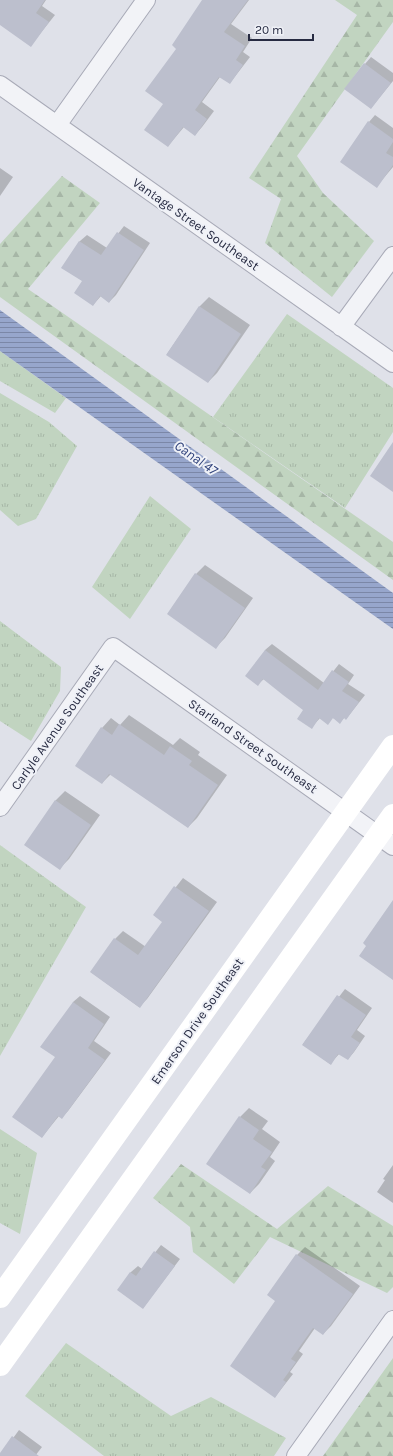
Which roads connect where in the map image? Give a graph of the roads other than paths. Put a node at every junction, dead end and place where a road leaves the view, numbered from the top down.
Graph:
1 (146, 0) edge
2 (0, 85) edge
3 (57, 125) junction
4 (393, 256) edge
5 (341, 327) junction
6 (393, 363) edge
7 (113, 647) joint
8 (393, 746) edge
9 (0, 807) edge
10 (346, 812) junction
11 (393, 815) edge
12 (386, 841) edge
13 (0, 1297) edge
14 (393, 1320) edge
15 (0, 1365) edge
16 (296, 1456) edge

1 - 3 street
2 - 3 street, Vantage Street Southeast
3 - 5 street, Vantage Street Southeast
4 - 5 street
5 - 6 street, Vantage Street Southeast
7 - 9 street, Carlyle Avenue Southeast
7 - 10 street, Starland Street Southeast
8 - 10 street, Emerson Drive Southeast
10 - 12 street, Starland Street Southeast
10 - 13 street, Emerson Drive Southeast
11 - 12 street
12 - 15 street
14 - 16 street

